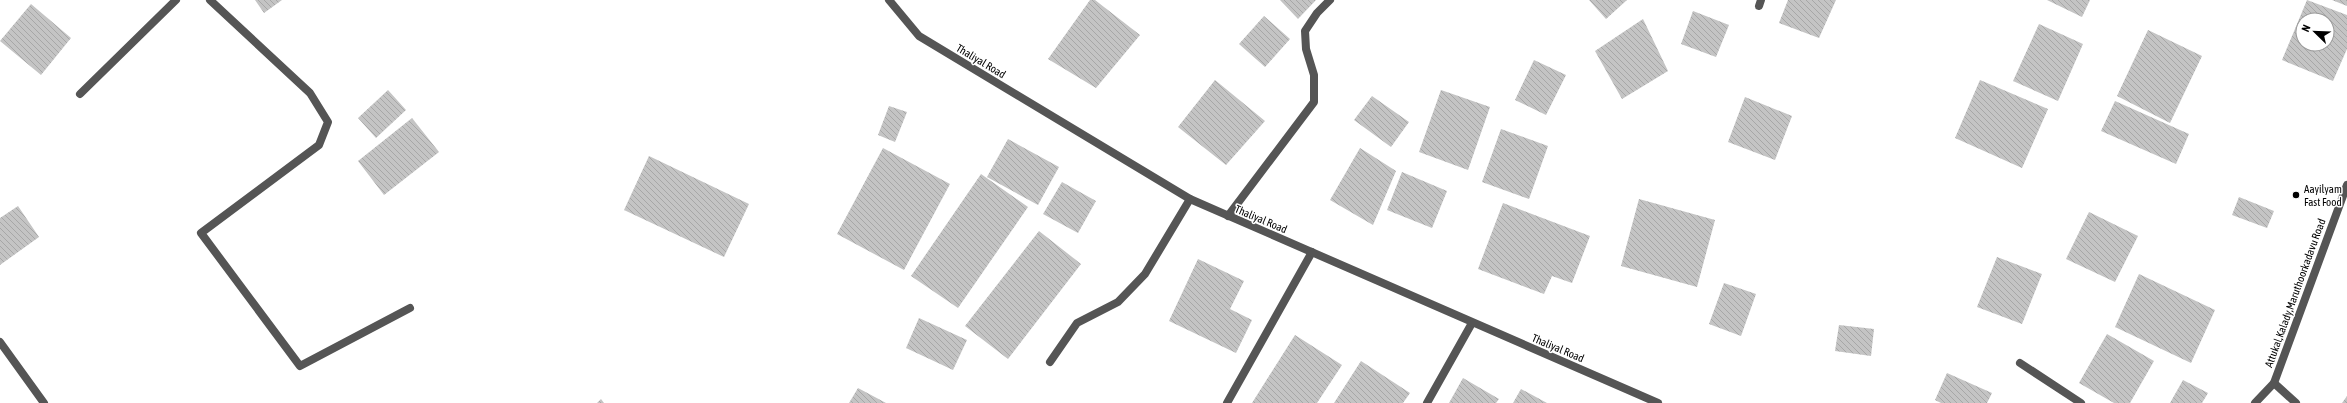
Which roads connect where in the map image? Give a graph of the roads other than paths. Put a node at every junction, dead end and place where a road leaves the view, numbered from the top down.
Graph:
1 (176, 0) edge
2 (210, 0) edge
3 (889, 0) edge
4 (1330, 0) edge
5 (80, 94) dead end
6 (2347, 185) edge
7 (1190, 199) junction
8 (1228, 216) junction
9 (1312, 252) junction
10 (410, 308) dead end
11 (1472, 323) junction
12 (0, 342) edge
13 (1050, 362) dead end
14 (2020, 363) dead end
15 (2274, 383) junction
16 (44, 403) edge
17 (1227, 403) edge
18 (1427, 403) edge
19 (1658, 403) edge
20 (2081, 403) edge
21 (2255, 403) edge
22 (2296, 403) edge

1 - 5 street
2 - 10 street
3 - 7 street, Thaliyal Road
4 - 8 street
6 - 15 street, Attukal,Kalady,Maruthoorkadavu Road
7 - 8 street, Thaliyal Road
7 - 13 street
8 - 9 street, Thaliyal Road
9 - 11 street, Thaliyal Road
9 - 17 street
11 - 18 street
11 - 19 street, Thaliyal Road
12 - 16 street
14 - 20 street
15 - 21 street, Attukal,Kalady,Maruthoorkadavu Road
15 - 22 street

